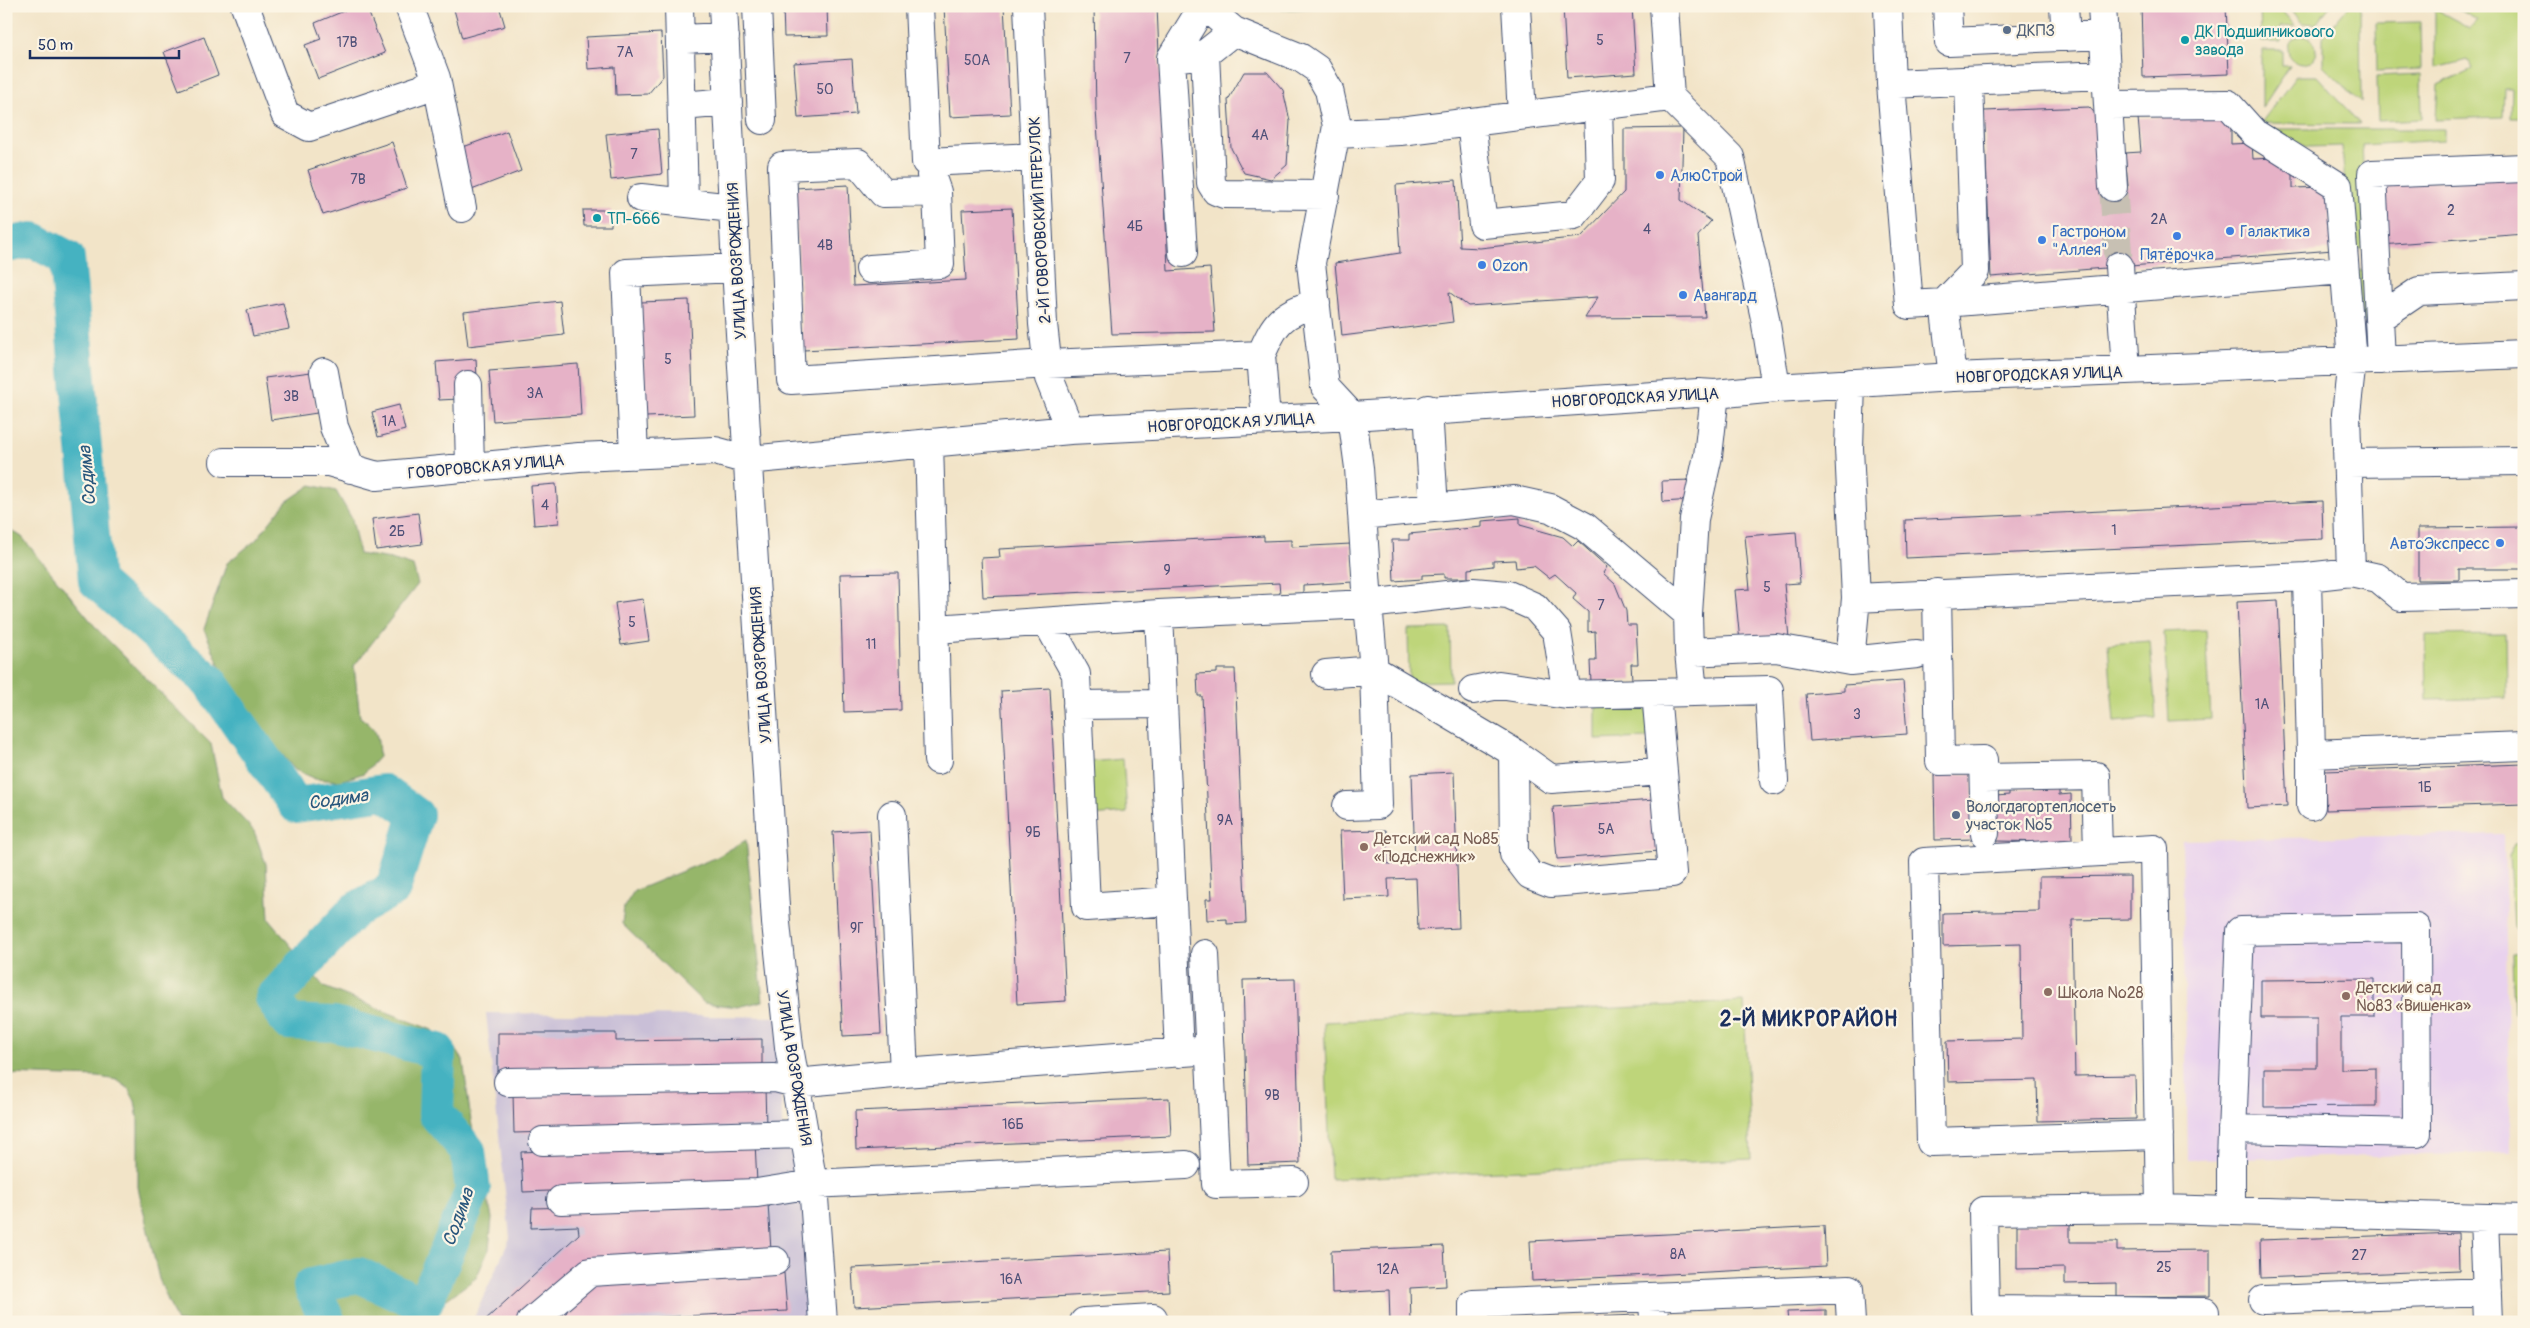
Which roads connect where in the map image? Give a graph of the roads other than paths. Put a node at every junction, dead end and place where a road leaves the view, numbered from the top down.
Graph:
1 (245, 6) edge
2 (409, 6) edge
3 (679, 6) edge
4 (724, 6) edge
5 (757, 6) edge
6 (919, 6) edge
7 (1028, 6) edge
8 (1203, 6) edge
9 (1516, 6) edge
10 (1664, 6) edge
11 (1947, 6) edge
12 (2064, 6) edge
13 (2102, 6) edge
14 (1888, 7) edge
15 (1234, 31) junction
16 (2104, 35) junction
17 (725, 37) junction
18 (2066, 37) junction
19 (680, 39) junction
20 (1205, 54) junction
21 (1172, 58) junction
22 (2106, 75) junction
23 (436, 78) junction
24 (1969, 81) junction
25 (1891, 84) junction
26 (1670, 97) junction
27 (728, 102) junction
28 (2108, 105) junction
29 (682, 106) junction
30 (1598, 106) junction
31 (1522, 115) junction
32 (762, 120) dead end
33 (1471, 122) junction
34 (1336, 134) junction
35 (1036, 157) junction
36 (926, 162) junction
37 (2524, 168) edge
38 (2113, 187) tunnel mouth
39 (938, 192) junction
40 (1325, 195) junction
41 (641, 198) dead end
42 (684, 202) junction
43 (462, 208) dead end
44 (733, 208) junction
45 (1183, 253) dead end
46 (736, 268) junction
47 (870, 269) dead end
48 (2344, 270) junction
49 (2120, 277) junction
50 (2524, 286) edge
51 (1316, 303) junction
52 (1944, 303) junction
53 (2379, 318) junction
54 (2524, 354) edge
55 (1261, 355) junction
56 (2381, 360) junction
57 (2352, 361) junction
58 (1048, 364) junction
59 (2126, 370) junction
60 (324, 372) dead end
61 (1953, 377) junction
62 (1851, 383) junction
63 (468, 385) dead end
64 (1776, 388) junction
65 (1715, 394) junction
66 (1428, 409) junction
67 (1352, 416) junction
68 (1266, 420) junction
69 (1070, 430) junction
70 (929, 443) junction
71 (634, 455) junction
72 (748, 460) junction
73 (2524, 460) edge
74 (224, 462) dead end
75 (2348, 463) junction
76 (470, 468) junction
77 (351, 469) junction
78 (1434, 508) junction
79 (1362, 515) junction
80 (2351, 572) junction
81 (2307, 577) junction
82 (1937, 593) junction
83 (2524, 594) edge
84 (1856, 598) junction
85 (1368, 604) junction
86 (1159, 614) junction
87 (1688, 614) junction
88 (1047, 622) junction
89 (935, 630) junction
90 (1776, 648) junction
91 (1689, 652) junction
92 (1917, 654) dead end
93 (1850, 661) junction
94 (1374, 670) junction
95 (1326, 674) dead end
96 (1473, 690) dead end
97 (1769, 690) junction
98 (1693, 692) junction
99 (1656, 693) junction
100 (1567, 695) junction
101 (1163, 704) junction
102 (1077, 705) junction
103 (2524, 746) edge
104 (1514, 752) junction
105 (2312, 754) junction
106 (938, 760) dead end
107 (1663, 771) junction
108 (1984, 778) junction
109 (1774, 781) dead end
110 (1347, 806) dead end
111 (2312, 806) dead end
112 (892, 815) dead end
113 (1985, 833) dead end
114 (2098, 852) junction
115 (1172, 902) junction
116 (1205, 954) dead end
117 (1209, 1051) junction
118 (1179, 1053) junction
119 (904, 1073) junction
120 (508, 1082) dead end
121 (794, 1083) junction
122 (2232, 1129) junction
123 (805, 1134) junction
124 (2159, 1135) junction
125 (543, 1141) dead end
126 (1186, 1166) dead end
127 (1294, 1182) dead end
128 (813, 1184) junction
129 (561, 1200) dead end
130 (2160, 1209) junction
131 (2231, 1211) junction
132 (2484, 1218) junction
133 (2524, 1219) edge
134 (775, 1261) dead end
135 (2487, 1292) junction
136 (2263, 1300) dead end
137 (1654, 1309) edge
138 (2205, 1312) dead end
139 (536, 1321) edge
140 (823, 1322) edge
141 (1084, 1322) edge
142 (1153, 1322) edge
143 (1473, 1322) edge
144 (1850, 1322) edge
145 (2488, 1322) edge

1 - 23 street
2 - 23 street
3 - 19 street
4 - 17 street, УЛИЦА ВОЗРОЖДЕНИЯ
5 - 32 street
6 - 36 street
7 - 35 street, 2-Й ГОВОРОВСКИЙ ПЕРЕУЛОК
8 - 15 street
8 - 21 street
9 - 31 street
10 - 26 street
11 - 18 street
12 - 18 street
13 - 16 street
14 - 25 street
15 - 20 street
15 - 34 street
16 - 18 street
16 - 22 street
17 - 19 street
17 - 27 street, УЛИЦА ВОЗРОЖДЕНИЯ
19 - 29 street
20 - 21 street
20 - 40 street
21 - 45 street
22 - 24 street
22 - 28 street
23 - 43 street
24 - 25 street
24 - 52 street
25 - 52 street
26 - 30 street
26 - 64 street
27 - 29 street
27 - 44 street, УЛИЦА ВОЗРОЖДЕНИЯ
28 - 38 street
28 - 48 street
29 - 42 street
30 - 31 street
30 - 33 street
31 - 33 street
33 - 34 street
34 - 40 street
35 - 36 street
35 - 58 street, 2-Й ГОВОРОВСКИЙ ПЕРЕУЛОК
36 - 39 street
37 - 53 street
39 - 47 street
39 - 58 street
40 - 51 street
41 - 42 street
42 - 44 street
44 - 46 street, УЛИЦА ВОЗРОЖДЕНИЯ
46 - 71 street
46 - 72 street, УЛИЦА ВОЗРОЖДЕНИЯ
48 - 49 street
48 - 57 street
49 - 52 street
49 - 59 street
50 - 53 street
51 - 55 street
51 - 67 street
52 - 61 street
53 - 56 street
54 - 56 street, НОВГОРОДСКАЯ УЛИЦА
55 - 58 street
55 - 68 street
56 - 57 street, НОВГОРОДСКАЯ УЛИЦА
57 - 59 street, НОВГОРОДСКАЯ УЛИЦА
57 - 75 street
58 - 69 street, 2-Й ГОВОРОВСКИЙ ПЕРЕУЛОК
59 - 61 street, НОВГОРОДСКАЯ УЛИЦА
60 - 77 street
61 - 62 street, НОВГОРОДСКАЯ УЛИЦА
62 - 64 street, НОВГОРОДСКАЯ УЛИЦА
62 - 84 street
63 - 76 street
64 - 65 street, НОВГОРОДСКАЯ УЛИЦА
65 - 66 street, НОВГОРОДСКАЯ УЛИЦА
65 - 87 street
66 - 67 street, НОВГОРОДСКАЯ УЛИЦА
66 - 78 street
67 - 68 street, НОВГОРОДСКАЯ УЛИЦА
67 - 79 street
68 - 69 street, НОВГОРОДСКАЯ УЛИЦА
69 - 70 street, НОВГОРОДСКАЯ УЛИЦА
70 - 72 street, НОВГОРОДСКАЯ УЛИЦА
70 - 89 street
71 - 72 street, ГОВОРОВСКАЯ УЛИЦА
71 - 76 street, ГОВОРОВСКАЯ УЛИЦА
72 - 121 street, УЛИЦА ВОЗРОЖДЕНИЯ
73 - 75 street
74 - 77 street, ГОВОРОВСКАЯ УЛИЦА
75 - 80 street
76 - 77 street, ГОВОРОВСКАЯ УЛИЦА
78 - 79 street
78 - 87 street
79 - 85 street
80 - 81 street
80 - 83 street
81 - 82 street
81 - 105 street
82 - 84 street
82 - 108 street
84 - 93 street
85 - 86 street
85 - 94 street
85 - 100 street
86 - 88 street
86 - 101 street
87 - 91 street
88 - 89 street
88 - 102 street
89 - 106 street
90 - 91 street
90 - 93 street
90 - 97 street
91 - 98 street
92 - 93 street
94 - 95 street
94 - 104 street
94 - 110 street
96 - 100 street
97 - 98 street
97 - 109 street
98 - 99 street
99 - 100 street
99 - 107 street
101 - 102 street
101 - 115 street
102 - 115 street
103 - 105 street
104 - 107 street
104 - 107 street
105 - 111 street
108 - 113 street
108 - 114 street
112 - 119 street
114 - 124 street
114 - 124 street
115 - 118 street
116 - 117 street
117 - 118 street
117 - 127 street
118 - 119 street
119 - 121 street
120 - 121 street
121 - 123 street, УЛИЦА ВОЗРОЖДЕНИЯ
122 - 122 street
122 - 131 street
123 - 125 street
123 - 128 street, УЛИЦА ВОЗРОЖДЕНИЯ
124 - 130 street
126 - 128 street
128 - 129 street
128 - 140 street, УЛИЦА ВОЗРОЖДЕНИЯ
130 - 131 street
130 - 138 street
131 - 132 street
132 - 133 street
132 - 135 street
134 - 139 street
135 - 136 street
135 - 145 street
137 - 143 street
137 - 144 street
141 - 142 street

